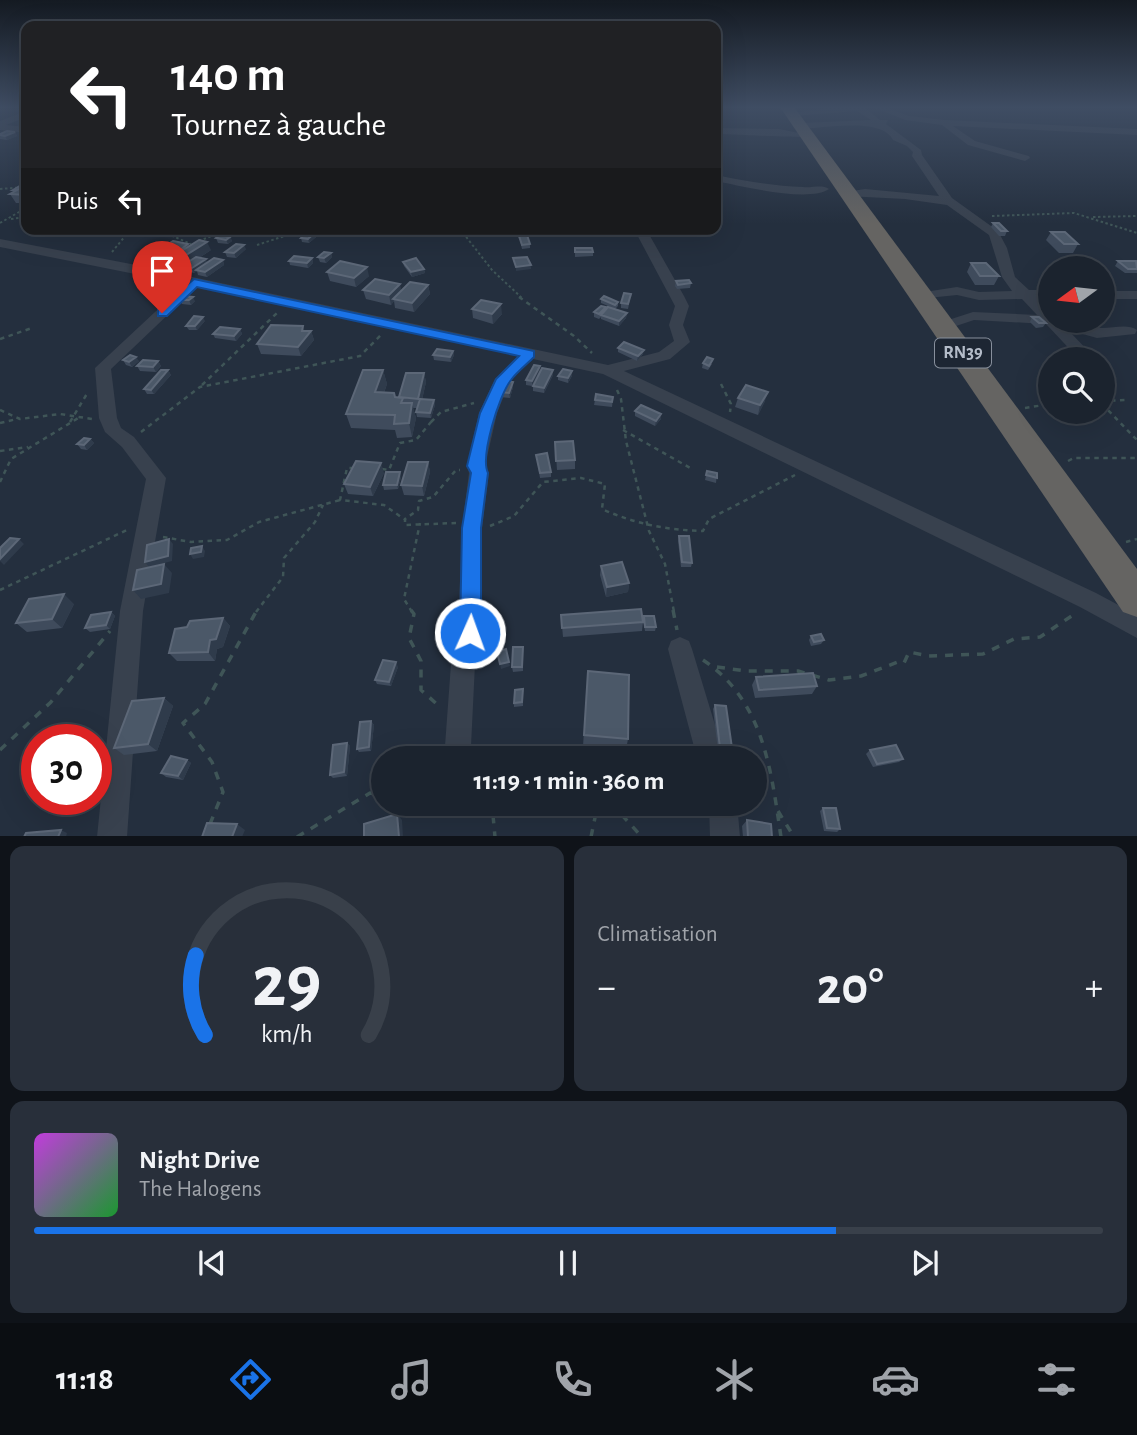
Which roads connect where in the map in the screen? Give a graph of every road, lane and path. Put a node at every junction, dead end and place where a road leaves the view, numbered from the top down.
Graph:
1 (814, 146) edge
2 (912, 146) edge
3 (979, 146) edge
4 (1025, 158) dead end
5 (721, 179) edge
6 (21, 188) edge
7 (0, 190) edge
8 (837, 191) junction
9 (950, 201) junction
10 (21, 211) edge
11 (1137, 216) edge
12 (1086, 217) junction
13 (21, 218) edge
14 (8, 220) junction
15 (987, 220) junction
16 (0, 223) edge
17 (1137, 233) edge
18 (127, 235) edge
19 (167, 235) edge
20 (214, 235) edge
21 (286, 235) edge
22 (464, 235) edge
23 (642, 235) edge
24 (0, 243) edge
25 (191, 244) junction
26 (257, 244) dead end
27 (179, 249) edge
28 (102, 262) junction
29 (1002, 262) junction
30 (988, 267) edge
31 (194, 283) junction
32 (1026, 294) junction
33 (1038, 294) edge
34 (1137, 295) edge
35 (923, 296) junction
36 (1115, 297) edge
37 (1038, 303) edge
38 (291, 304) junction
39 (1038, 320) edge
40 (392, 325) junction
41 (944, 326) junction
42 (32, 328) dead end
43 (1130, 331) dead end
44 (1115, 332) edge
45 (0, 339) edge
46 (529, 354) junction
47 (608, 370) junction
48 (104, 378) junction
49 (721, 384) dead end
50 (200, 387) junction
51 (495, 398) junction
52 (1125, 400) dead end
53 (1115, 401) edge
54 (0, 410) edge
55 (72, 416) junction
56 (80, 417) junction
57 (1115, 417) edge
58 (20, 419) junction
59 (70, 422) junction
60 (0, 423) edge
61 (111, 426) junction
62 (728, 426) junction
63 (623, 430) junction
64 (1137, 440) edge
65 (128, 442) junction
66 (30, 446) junction
67 (0, 451) edge
68 (1137, 458) edge
69 (808, 465) junction
70 (358, 468) edge
71 (379, 469) edge
72 (692, 469) dead end
73 (0, 471) edge
74 (1046, 471) junction
75 (4, 477) junction
76 (0, 482) edge
77 (539, 488) dead end
78 (340, 500) junction
79 (323, 505) junction
80 (405, 519) dead end
81 (420, 523) dead end
82 (648, 527) junction
83 (143, 531) junction
84 (0, 590) edge
85 (1088, 600) junction
86 (1137, 600) edge
87 (132, 608) junction
88 (1137, 627) edge
89 (680, 649) junction
90 (717, 667) junction
91 (442, 708) dead end
92 (458, 746) dead end
93 (708, 746) edge
94 (0, 750) edge
95 (371, 793) edge
96 (777, 808) junction
97 (493, 816) edge
98 (595, 816) edge
99 (623, 816) edge
100 (724, 816) edge
101 (209, 825) edge
102 (112, 836) edge
103 (297, 836) edge
104 (495, 836) edge
105 (591, 836) edge
106 (642, 836) edge
107 (725, 836) edge
108 (781, 836) edge
109 (794, 836) edge

1 - 8 highway, RN39
2 - 9 street
3 - 4 street
5 - 8 street
6 - 7 path
8 - 9 street
8 - 35 highway, RN39
9 - 15 street
10 - 14 path
11 - 12 path
12 - 15 path
12 - 17 path
13 - 14 path
14 - 16 path
15 - 29 street
18 - 28 path
19 - 25 path
20 - 25 path
21 - 26 path
22 - 47 path
23 - 47 street
24 - 28 street
25 - 27 path
28 - 31 street
29 - 30 street
29 - 32 street
31 - 38 street
31 - 48 street
32 - 33 street
32 - 35 street
32 - 37 street
34 - 36 street
35 - 41 highway, RN39
38 - 40 street
38 - 50 path
39 - 41 street
40 - 46 street
40 - 50 path
41 - 74 highway, RN39
42 - 45 path
43 - 44 street
46 - 47 street
46 - 51 street
47 - 62 street
47 - 63 path
48 - 55 path
48 - 61 street
49 - 62 path
50 - 65 path
51 - 71 path
51 - 92 street
52 - 53 path
54 - 58 path
55 - 56 path
55 - 58 path
55 - 59 path
56 - 59 path
56 - 61 path
57 - 64 path
58 - 60 path
59 - 66 path
61 - 65 street
62 - 69 street
63 - 72 path
63 - 82 path
65 - 83 street
66 - 67 path
66 - 75 path
68 - 74 path
69 - 82 path
69 - 85 street
70 - 78 path
73 - 75 path
74 - 86 highway, RN39
75 - 76 path
77 - 82 path
78 - 79 path
78 - 80 path
79 - 83 path
79 - 101 path
81 - 91 path
82 - 89 path
83 - 84 path
83 - 87 street
85 - 88 street
85 - 90 path
87 - 94 path
87 - 102 street
89 - 90 path
89 - 93 street
90 - 96 path
95 - 103 path
96 - 108 path
96 - 109 path
97 - 104 path
98 - 105 path
99 - 106 path
100 - 107 street

